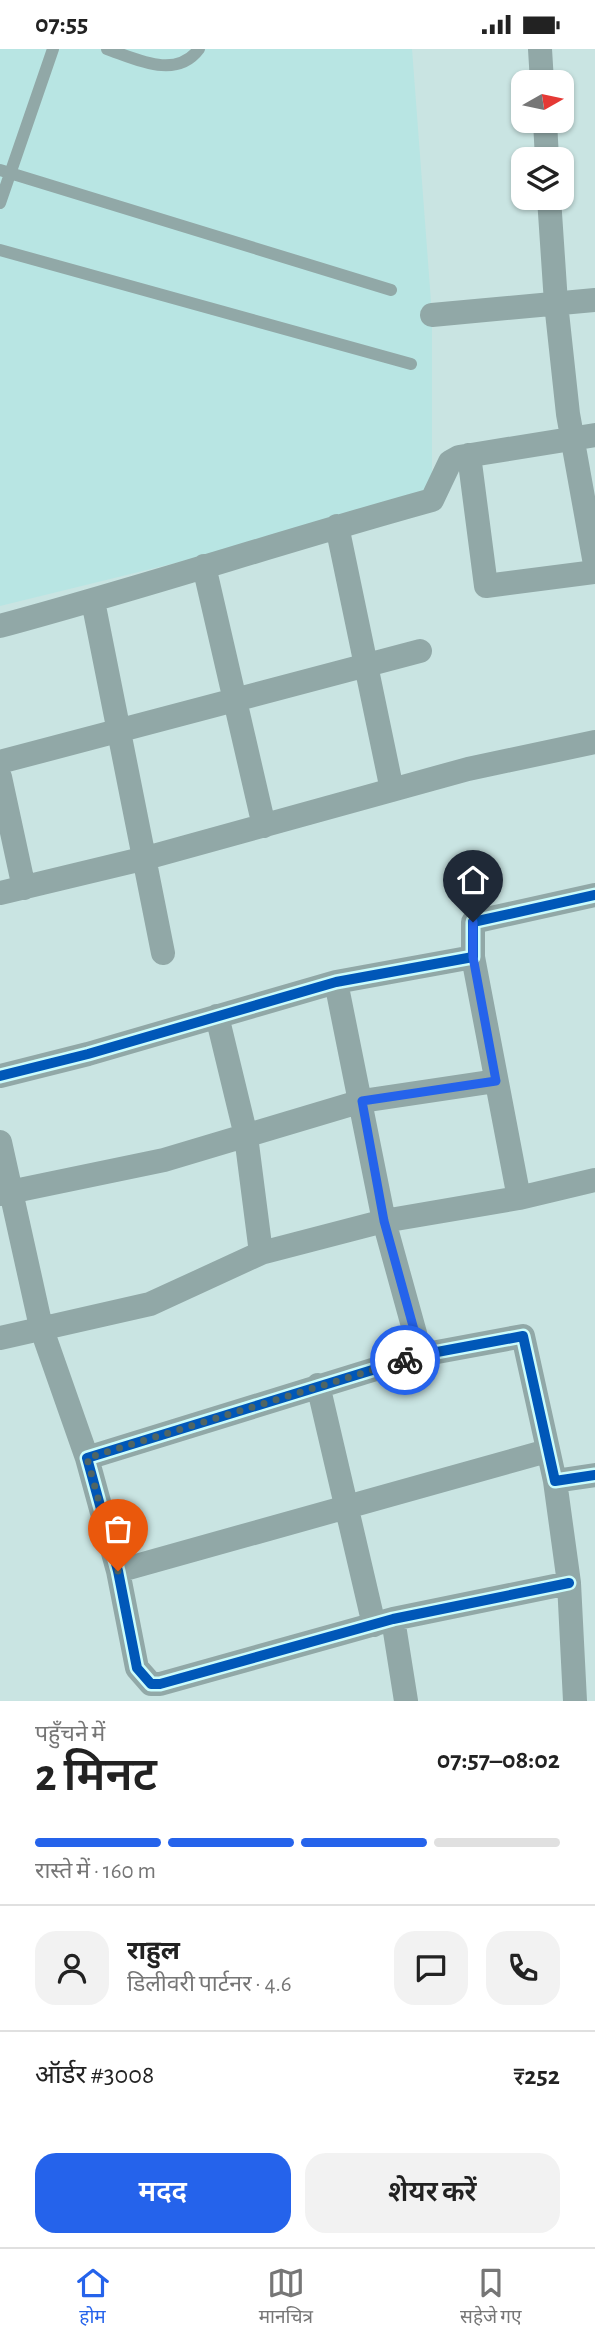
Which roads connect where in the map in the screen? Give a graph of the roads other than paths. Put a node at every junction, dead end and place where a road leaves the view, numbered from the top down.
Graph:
1 (53, 49) edge
2 (107, 49) edge
3 (199, 49) edge
4 (540, 49) edge
5 (541, 70) edge
6 (5, 171) edge
7 (0, 203) edge
8 (550, 210) edge
9 (0, 250) edge
10 (391, 290) dead end
11 (595, 300) edge
12 (556, 303) junction
13 (432, 315) dead end
14 (411, 364) dead end
15 (584, 436) edge
16 (470, 455) junction
17 (337, 526) junction
18 (595, 564) edge
19 (204, 566) junction
20 (595, 572) edge
21 (93, 601) junction
22 (0, 626) edge
23 (420, 651) dead end
24 (367, 665) junction
25 (236, 700) junction
26 (120, 730) junction
27 (595, 742) edge
28 (0, 762) edge
29 (0, 777) edge
30 (391, 790) junction
31 (264, 825) junction
32 (146, 858) junction
33 (12, 890) edge
34 (595, 894) edge
35 (163, 953) dead end
36 (473, 957) junction
37 (336, 982) junction
38 (217, 1016) junction
39 (0, 1076) edge
40 (496, 1081) junction
41 (362, 1101) junction
42 (246, 1136) junction
43 (0, 1142) edge
44 (595, 1180) edge
45 (5, 1193) edge
46 (519, 1198) junction
47 (384, 1221) junction
48 (261, 1253) junction
49 (41, 1327) junction
50 (0, 1338) edge
51 (421, 1355) junction
52 (317, 1385) junction
53 (547, 1451) junction
54 (87, 1458) junction
55 (595, 1475) edge
56 (555, 1481) junction
57 (346, 1508) junction
58 (118, 1571) junction
59 (569, 1583) junction
60 (383, 1622) junction
61 (167, 1693) edge
62 (406, 1701) edge
63 (576, 1701) edge

1 - 6 lane
2 - 3 lane
4 - 5 street
6 - 7 lane
6 - 10 lane
8 - 12 street
9 - 14 lane
11 - 12 street
12 - 13 street
12 - 15 street
15 - 16 street
15 - 18 street
16 - 17 street
16 - 20 street
17 - 19 street
17 - 24 street
19 - 21 street
19 - 25 street
21 - 22 street
21 - 26 street
23 - 24 street
24 - 25 street
24 - 30 street
25 - 26 street
25 - 31 street
26 - 28 street
26 - 32 street
27 - 30 street
29 - 33 street
30 - 31 street
31 - 32 street
32 - 33 street
32 - 35 street
34 - 36 street
36 - 37 street
36 - 40 street
37 - 38 street
37 - 41 street
38 - 39 street
38 - 42 street
40 - 41 street
40 - 46 street
41 - 42 street
41 - 47 street
42 - 45 street
42 - 48 street
43 - 45 street
44 - 46 street
45 - 49 street
46 - 47 street
47 - 48 street
47 - 51 street
48 - 49 street
49 - 50 street
49 - 54 street
51 - 52 street
51 - 53 street
52 - 54 street
52 - 57 street
53 - 56 street
53 - 57 street
54 - 58 street
55 - 56 street
56 - 59 street
57 - 58 street
57 - 60 street
58 - 61 street
59 - 60 street
59 - 63 street
60 - 61 street
60 - 62 street

